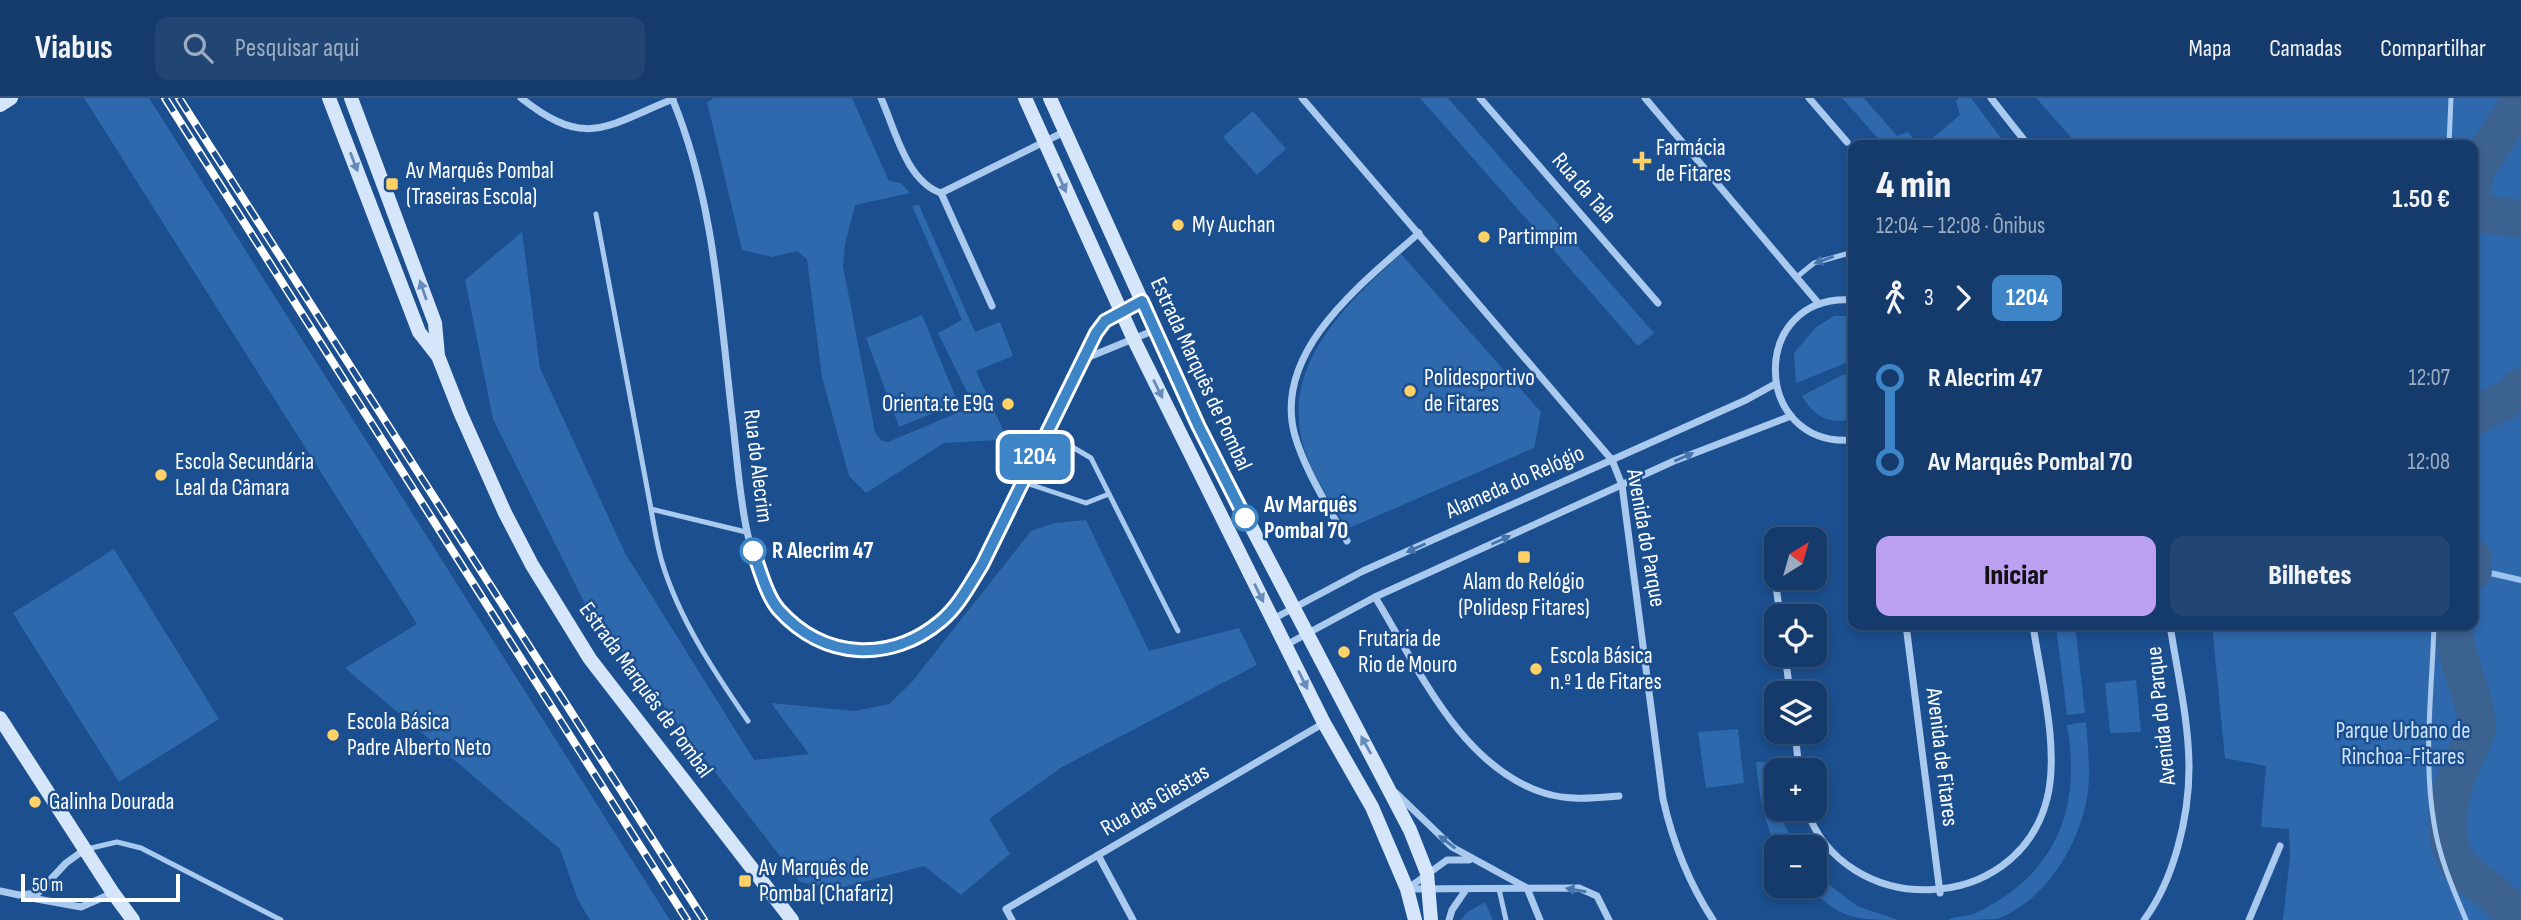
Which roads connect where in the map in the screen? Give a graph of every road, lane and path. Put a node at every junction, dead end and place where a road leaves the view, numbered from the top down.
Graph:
1 (11, 98) edge
2 (329, 98) edge
3 (351, 98) edge
4 (521, 98) edge
5 (673, 98) edge
6 (881, 98) edge
7 (1025, 98) edge
8 (1050, 98) edge
9 (1301, 98) edge
10 (1480, 98) edge
11 (1645, 98) edge
12 (1809, 98) edge
13 (1991, 98) edge
14 (2451, 98) edge
15 (0, 106) edge
16 (1064, 132) junction
17 (2024, 140) edge
18 (2449, 140) edge
19 (1043, 142) junction
20 (1847, 142) dead end
21 (941, 192) junction
22 (596, 214) dead end
23 (1419, 233) junction
24 (1848, 253) edge
25 (1798, 276) junction
26 (1142, 301) junction
27 (1848, 301) edge
28 (1658, 303) dead end
29 (1819, 304) junction
30 (992, 306) dead end
31 (1121, 311) junction
32 (1155, 330) junction
33 (1134, 340) junction
34 (438, 356) junction
35 (1084, 359) junction
36 (1776, 384) junction
37 (1791, 416) junction
38 (1047, 432) junction
39 (1848, 440) edge
40 (1612, 460) junction
41 (1023, 482) junction
42 (1622, 485) junction
43 (1109, 494) junction
44 (651, 509) junction
45 (746, 533) junction
46 (1347, 541) dead end
47 (1375, 597) junction
48 (1294, 608) junction
49 (1272, 620) junction
50 (1907, 630) edge
51 (2034, 630) edge
52 (2172, 630) edge
53 (2434, 630) edge
54 (1178, 631) dead end
55 (1307, 634) junction
56 (1286, 645) junction
57 (0, 718) edge
58 (748, 721) dead end
59 (1324, 723) junction
60 (1387, 783) junction
61 (1619, 796) dead end
62 (1813, 821) edge
63 (2280, 846) dead end
64 (84, 850) junction
65 (1098, 855) junction
66 (1477, 861) junction
67 (1427, 873) junction
68 (1527, 888) junction
69 (1499, 889) junction
70 (1407, 890) junction
71 (0, 891) edge
72 (1429, 891) junction
73 (1465, 891) junction
74 (113, 893) junction
75 (1940, 894) junction
76 (19, 895) junction
77 (133, 920) edge
78 (281, 920) edge
79 (792, 920) edge
80 (1012, 920) edge
81 (1133, 920) edge
82 (1415, 920) edge
83 (1431, 920) edge
84 (1450, 920) edge
85 (1506, 920) edge
86 (1540, 920) edge
87 (1609, 920) edge
88 (1713, 920) edge
89 (2144, 920) edge
90 (2249, 920) edge
91 (2466, 920) edge

1 - 15 street
2 -> 34 street, Estrada Marquês de Pombal
34 -> 3 street, Estrada Marquês de Pombal
4 - 5 street
5 - 45 street, Rua do Alecrim
6 - 21 street
7 - 19 street, Estrada Marquês de Pombal
8 - 16 street, Estrada Marquês de Pombal
9 - 23 street, Avenida do Parque
10 - 28 street, Rua da Tala
11 - 25 street
12 - 20 street
13 - 17 street
14 - 18 lane
16 - 19 street
16 - 26 street, Estrada Marquês de Pombal
19 - 21 street
19 -> 31 street, Estrada Marquês de Pombal
21 - 30 street
22 - 44 lane
23 - 40 street, Avenida do Parque
23 - 46 street
24 -> 25 lane
25 - 29 street
26 - 31 street, Rua do Alecrim
26 - 32 street, Estrada Marquês de Pombal
27 - 29 street
29 - 36 street
31 - 33 street, Estrada Marquês de Pombal
31 - 35 street, Rua do Alecrim
32 - 33 street
32 - 48 street, Estrada Marquês de Pombal
33 - 35 street
33 -> 49 street, Estrada Marquês de Pombal
34 - 79 street, Estrada Marquês de Pombal
35 - 38 street, Rua do Alecrim
36 - 37 street
36 - 40 street, Alameda do Relógio
37 - 39 street
42 -> 37 street, Alameda do Relógio
38 - 41 street, Rua do Alecrim
38 - 43 lane
40 - 42 street, Avenida do Parque
40 -> 48 street, Alameda do Relógio
41 - 43 lane
41 - 45 street, Rua do Alecrim
47 -> 42 street, Alameda do Relógio
42 - 88 street, Avenida do Parque
43 - 54 lane
44 - 45 lane
44 - 58 lane
47 - 55 street, Alameda do Relógio
47 - 61 street
48 - 49 street, Alameda do Relógio
48 - 55 street, Estrada Marquês de Pombal
49 - 56 street, Estrada Marquês de Pombal
50 - 75 street, Avenida de Fitares
51 - 75 street
52 - 89 street, Avenida do Parque
53 - 91 lane
55 - 56 street, Alameda do Relógio
60 -> 55 street, Estrada Marquês de Pombal
56 -> 59 street, Estrada Marquês de Pombal
57 - 64 street
59 - 65 street, Rua das Giestas
59 - 70 street, Estrada Marquês de Pombal
66 -> 60 street
60 - 67 street, Estrada Marquês de Pombal
62 - 75 street
63 - 90 street
64 - 74 street
64 - 76 street
64 - 78 lane
65 - 80 street, Rua das Giestas
65 - 81 street
66 - 67 street
66 - 68 street
67 - 70 street
67 - 72 street, Estrada Marquês de Pombal
68 - 69 street
68 - 86 street
87 -> 68 street
69 - 73 street
69 - 85 lane
70 - 72 street
70 - 82 street, Estrada Marquês de Pombal
71 - 76 street
72 - 73 street
72 - 83 street, Estrada Marquês de Pombal
73 - 84 street
74 - 76 street
74 - 77 street

